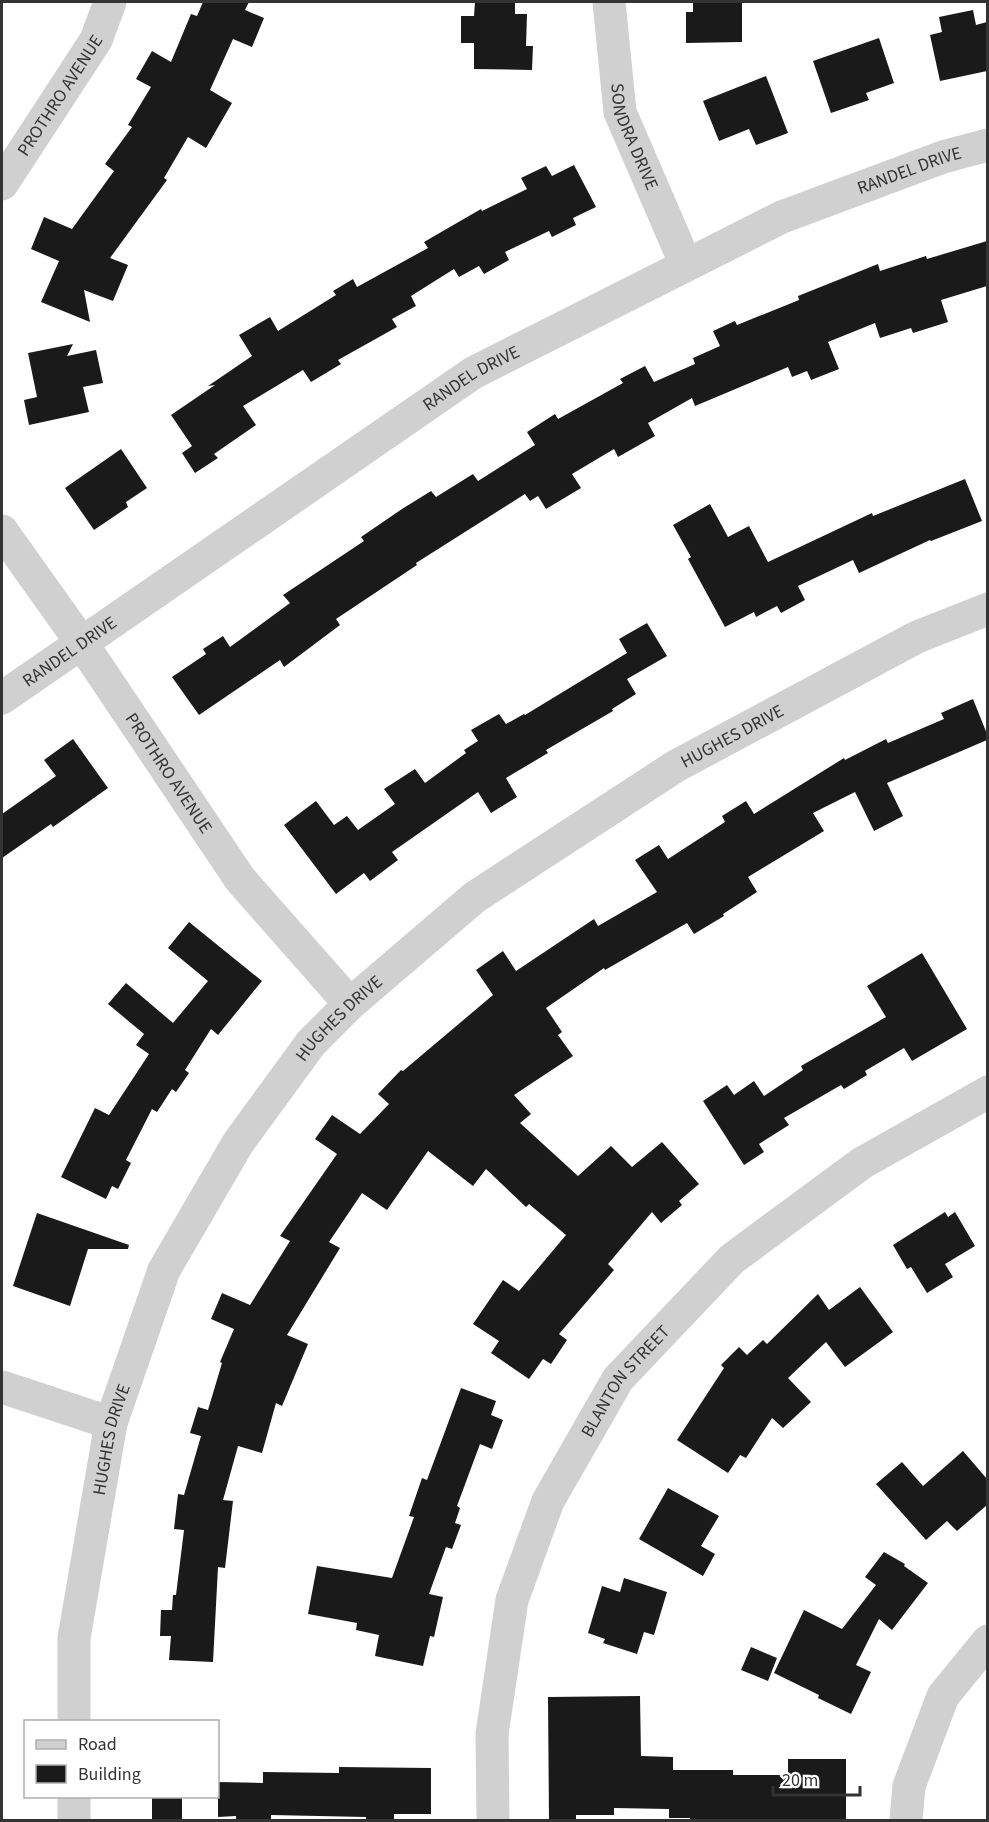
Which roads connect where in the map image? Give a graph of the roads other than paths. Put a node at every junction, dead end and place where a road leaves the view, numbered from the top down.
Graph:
1 (110, 2) edge
2 (609, 2) edge
3 (987, 145) edge
4 (2, 184) edge
5 (686, 265) junction
6 (2, 531) edge
7 (987, 609) edge
8 (81, 642) junction
9 (2, 698) edge
10 (350, 1004) junction
11 (987, 1092) edge
12 (2, 1387) edge
13 (111, 1423) junction
14 (987, 1641) edge
15 (74, 1720) edge
16 (74, 1798) edge
17 (74, 1821) edge
18 (493, 1821) edge
19 (906, 1821) edge

1 - 4 street, PROTHRO AVENUE
2 - 5 street, SONDRA DRIVE
3 - 5 street, RANDEL DRIVE
5 - 8 street, RANDEL DRIVE
6 - 8 street, PROTHRO AVENUE
7 - 10 street, HUGHES DRIVE
8 - 9 street, RANDEL DRIVE
8 - 10 street, PROTHRO AVENUE
10 - 13 street, HUGHES DRIVE
11 - 18 street, BLANTON STREET
12 - 13 street
13 - 15 street, HUGHES DRIVE
14 - 19 street
16 - 17 street

